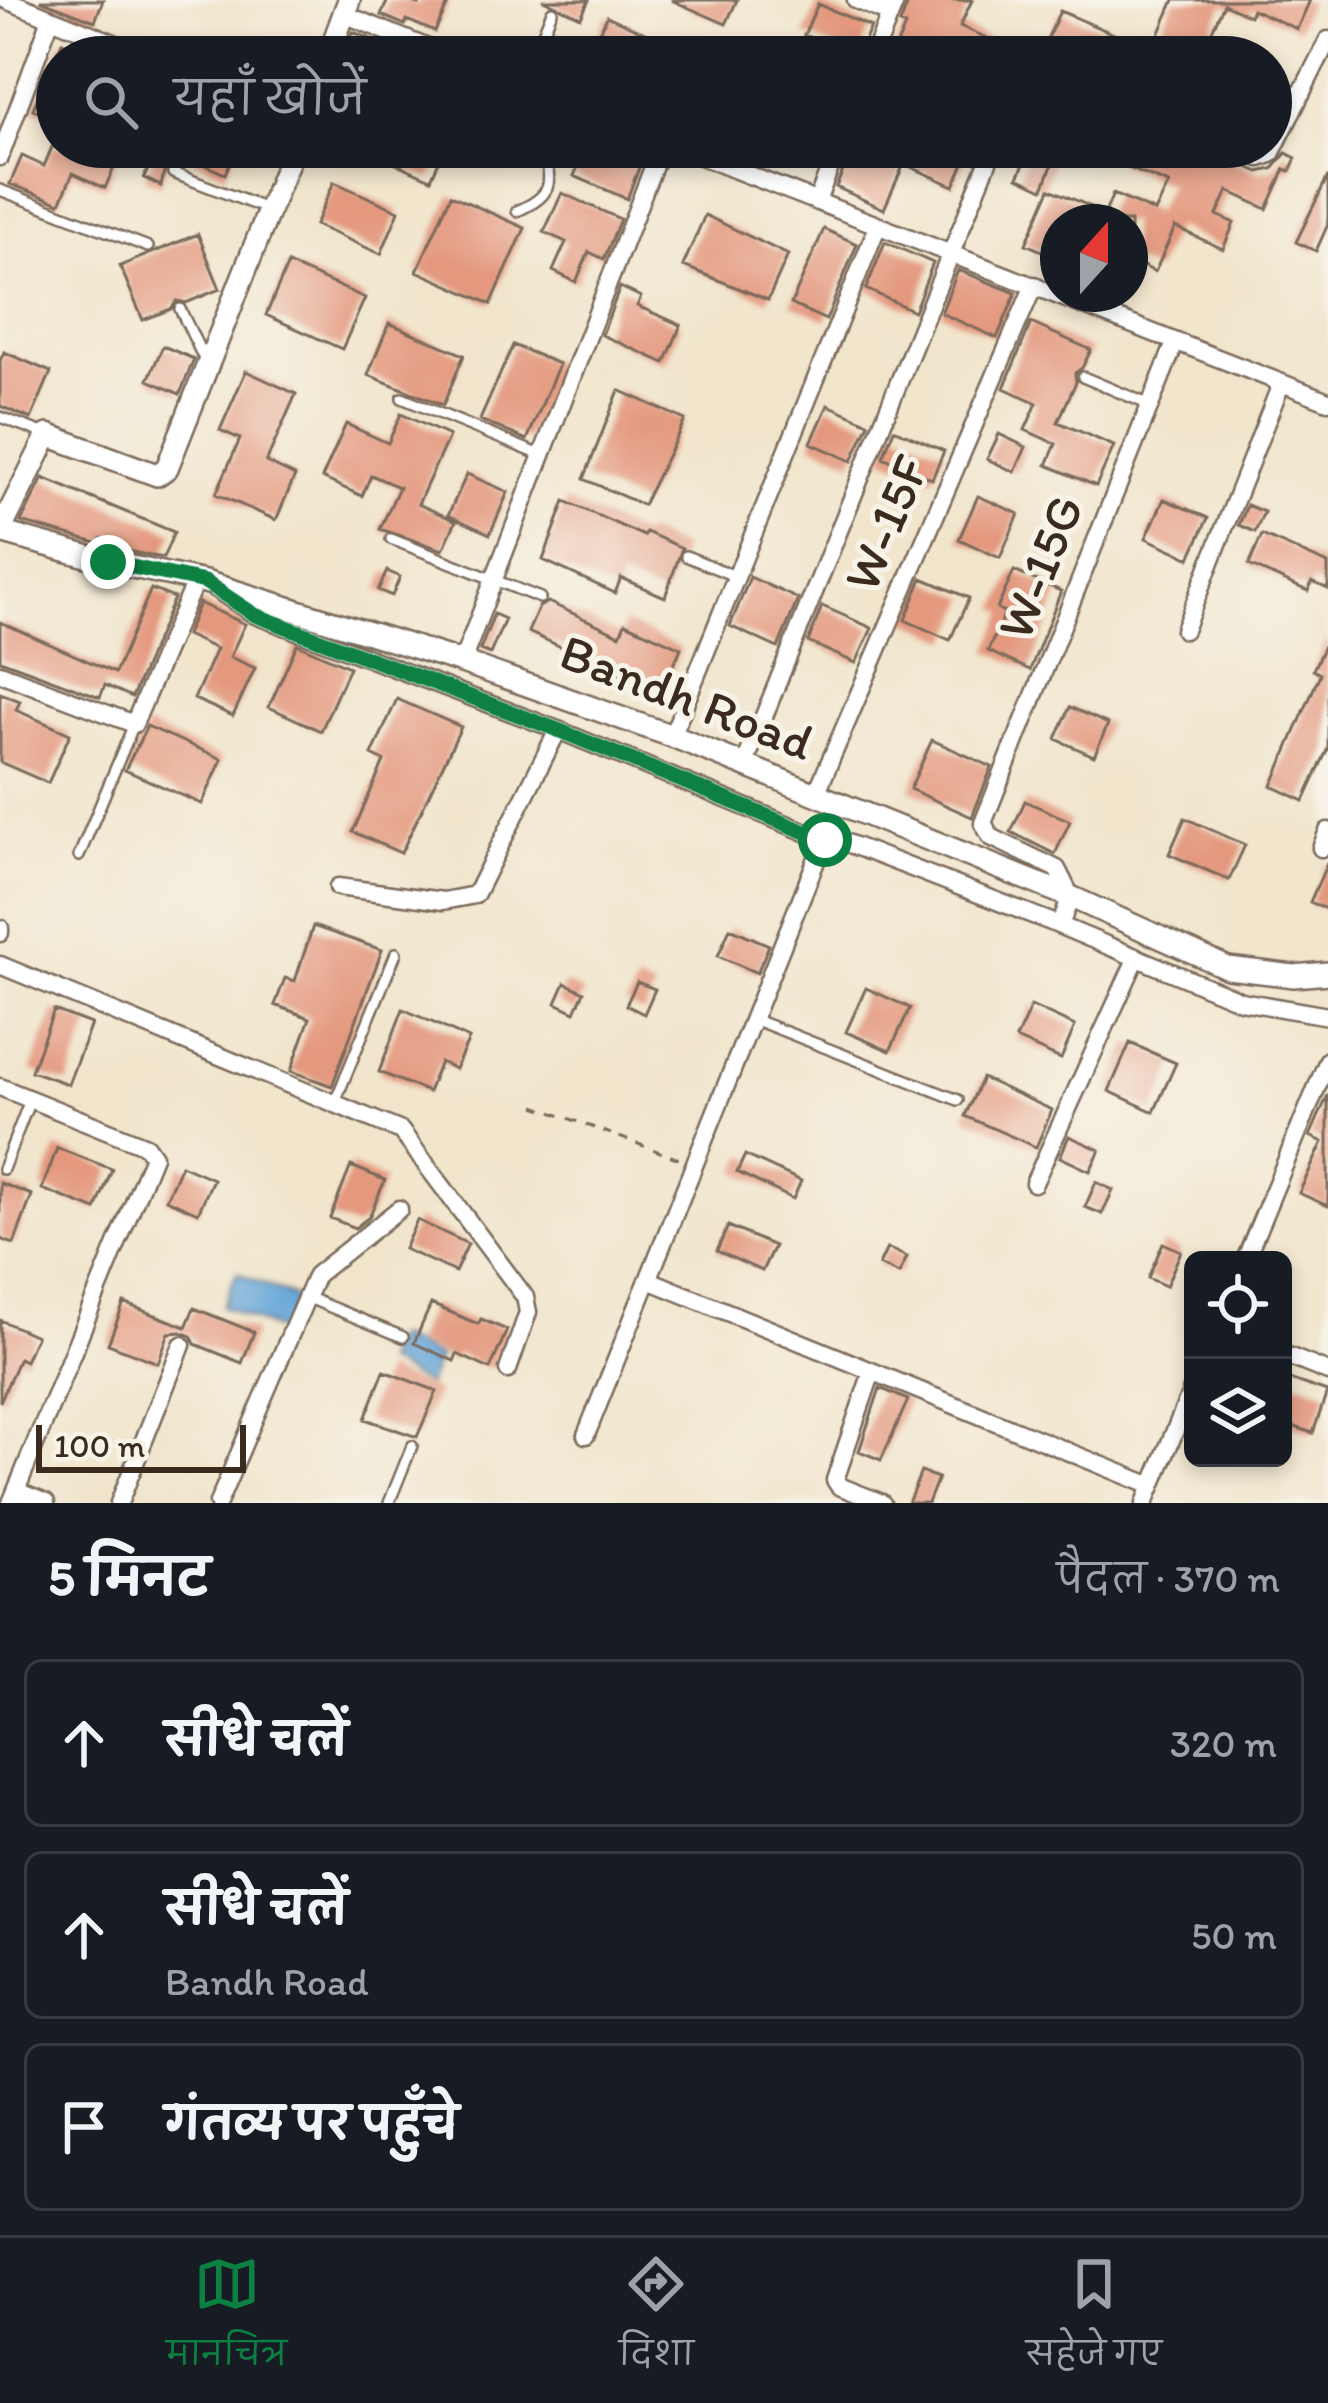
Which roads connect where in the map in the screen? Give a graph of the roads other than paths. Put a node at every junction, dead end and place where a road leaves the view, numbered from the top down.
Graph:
1 (6, 0) edge
2 (856, 0) edge
3 (346, 7) edge
4 (893, 7) edge
5 (552, 11) dead end
6 (51, 18) junction
7 (44, 36) edge
8 (96, 36) edge
9 (336, 36) edge
10 (406, 36) edge
11 (542, 36) edge
12 (881, 36) edge
13 (1326, 49) edge
14 (36, 59) edge
15 (1292, 90) edge
16 (1303, 94) junction
17 (1292, 114) edge
18 (0, 157) edge
19 (286, 168) edge
20 (547, 168) edge
21 (653, 168) edge
22 (731, 168) edge
23 (830, 168) edge
24 (986, 168) edge
25 (172, 173) dead end
26 (0, 190) edge
27 (817, 201) junction
28 (269, 210) junction
29 (517, 211) dead end
30 (878, 225) junction
31 (148, 247) dead end
32 (952, 254) junction
33 (1034, 285) junction
34 (180, 309) dead end
35 (1175, 343) junction
36 (207, 366) junction
37 (1082, 377) dead end
38 (1281, 384) junction
39 (402, 398) dead end
40 (1328, 401) edge
41 (1150, 405) junction
42 (0, 417) edge
43 (48, 435) junction
44 (543, 456) junction
45 (0, 531) edge
46 (392, 539) dead end
47 (686, 556) dead end
48 (736, 577) junction
49 (496, 581) junction
50 (205, 582) junction
51 (540, 598) dead end
52 (1184, 631) dead end
53 (462, 662) junction
54 (0, 673) edge
55 (134, 724) junction
56 (558, 730) junction
57 (672, 736) junction
58 (745, 763) junction
59 (816, 794) junction
60 (825, 840) junction
61 (80, 856) dead end
62 (338, 887) dead end
63 (1071, 897) junction
64 (1060, 925) junction
65 (396, 953) dead end
66 (1138, 957) junction
67 (0, 965) edge
68 (1328, 973) edge
69 (1328, 1016) edge
70 (753, 1019) junction
71 (1328, 1060) edge
72 (0, 1087) edge
73 (30, 1100) junction
74 (958, 1100) dead end
75 (335, 1102) junction
76 (3, 1169) edge
77 (1034, 1183) dead end
78 (399, 1209) dead end
79 (1249, 1251) edge
80 (649, 1280) junction
81 (304, 1296) junction
82 (404, 1337) dead end
83 (182, 1345) dead end
84 (1292, 1358) edge
85 (508, 1370) dead end
86 (872, 1372) junction
87 (1328, 1372) edge
88 (1184, 1409) edge
89 (586, 1435) dead end
90 (412, 1446) dead end
91 (1149, 1494) edge
92 (13, 1497) edge
93 (46, 1503) edge
94 (118, 1503) edge
95 (218, 1503) edge
96 (389, 1503) edge
97 (882, 1503) edge

1 - 6 street
2 - 4 street
3 - 9 street
3 - 10 street
4 - 12 street
5 - 11 lane
6 - 7 street
6 - 8 street
13 - 16 street
14 - 18 street
15 - 16 lane
16 - 17 street
19 - 28 street
20 - 29 lane
21 - 44 street
22 - 27 street
23 - 27 street
24 - 32 street
25 - 28 lane
26 - 31 lane
27 - 30 street
28 - 36 street
30 - 32 street
30 - 48 street
32 - 33 street
32 - 58 street
33 - 35 street
33 - 59 street, W-15F
34 - 36 lane
35 - 38 street
35 - 41 street, W-15G
36 - 43 street
37 - 41 lane
38 - 40 street
38 - 52 street
39 - 44 lane
41 - 63 street, W-15G
42 - 43 lane
43 - 45 street
44 - 49 street
45 - 50 street, Bandh Road
46 - 49 lane
47 - 48 lane
48 - 57 street
49 - 51 lane
49 - 53 street
50 - 53 street, Bandh Road
50 - 55 street
50 - 56 street
53 - 57 street, Bandh Road
54 - 55 street
55 - 61 lane
56 - 60 street
56 - 62 street
57 - 58 street, Bandh Road
58 - 59 street, Bandh Road
59 - 63 street, Bandh Road
60 - 64 street
60 - 70 street
63 - 64 street
63 - 68 street, Bandh Road
64 - 66 street
65 - 75 lane
66 - 69 street
66 - 77 street
67 - 75 street
70 - 74 lane
70 - 80 street
71 - 79 street
72 - 73 street
73 - 76 lane
73 - 92 street
75 - 85 street
78 - 81 street
80 - 86 street
80 - 89 street
81 - 82 lane
81 - 95 street
83 - 94 street
84 - 87 street
86 - 91 street
86 - 97 street
88 - 91 street
90 - 96 lane
92 - 93 street

